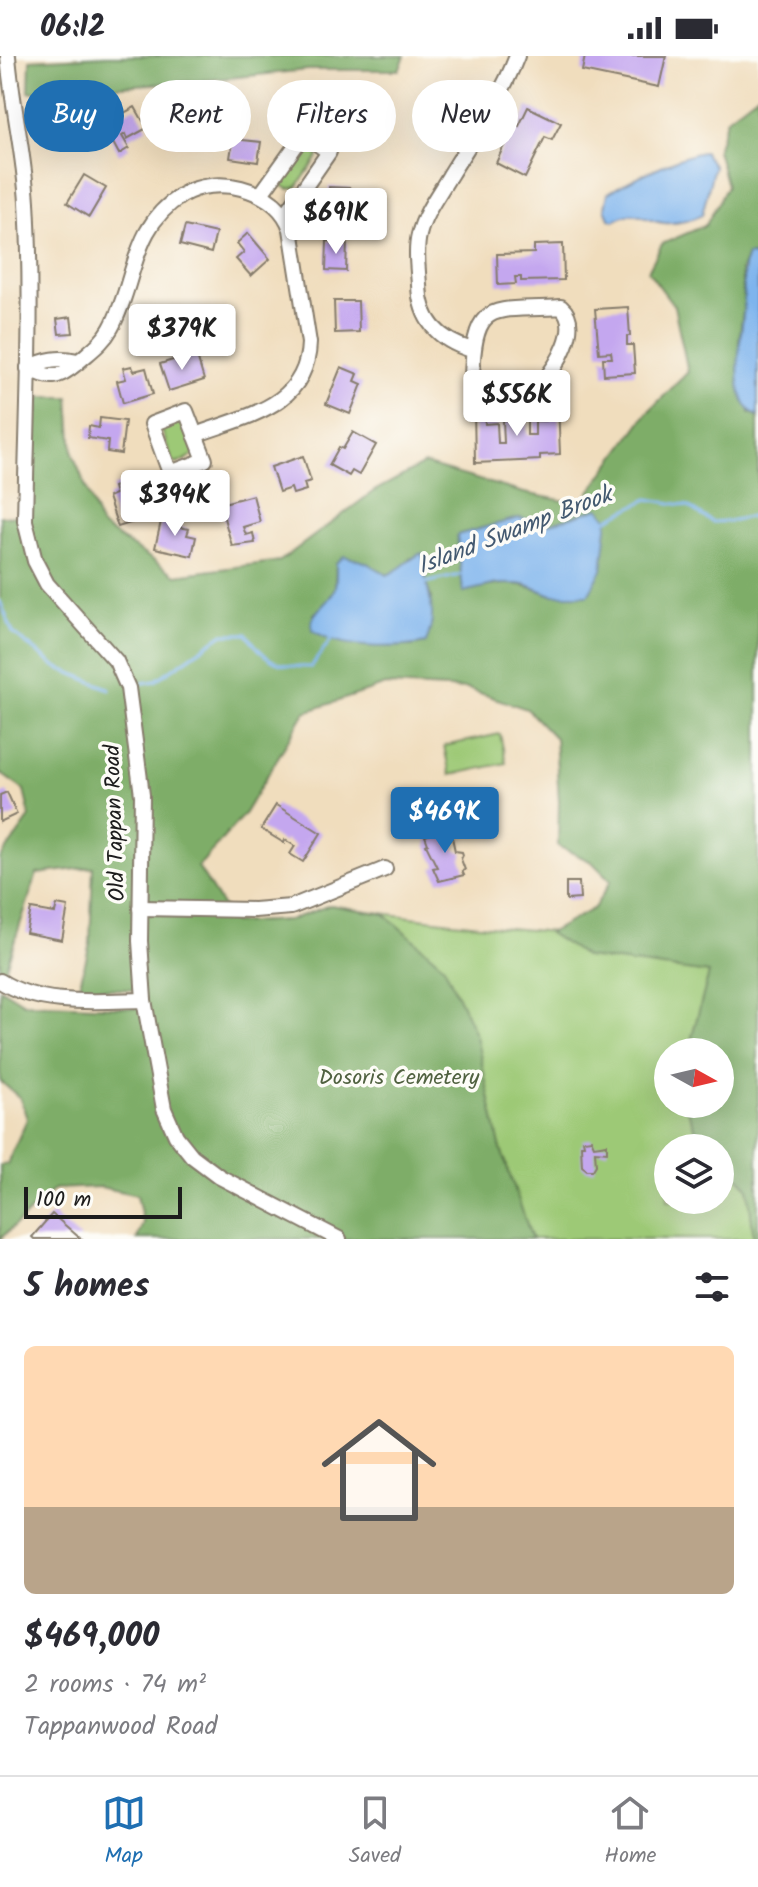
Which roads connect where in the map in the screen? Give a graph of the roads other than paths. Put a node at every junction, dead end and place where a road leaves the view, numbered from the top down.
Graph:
1 (8, 56) edge
2 (517, 56) edge
3 (261, 194) junction
4 (286, 214) junction
5 (472, 350) junction
6 (28, 368) junction
7 (195, 435) junction
8 (385, 869) dead end
9 (140, 908) junction
10 (0, 981) edge
11 (144, 1000) junction
12 (339, 1239) edge

1 - 6 street, Old Tappan Road
2 - 5 street
3 - 4 street
3 - 4 street
3 - 6 street
4 - 7 street
5 - 5 street
6 - 9 street, Old Tappan Road
7 - 7 street
8 - 9 street
9 - 11 street, Old Tappan Road
10 - 11 street
11 - 12 street, Old Tappan Road

